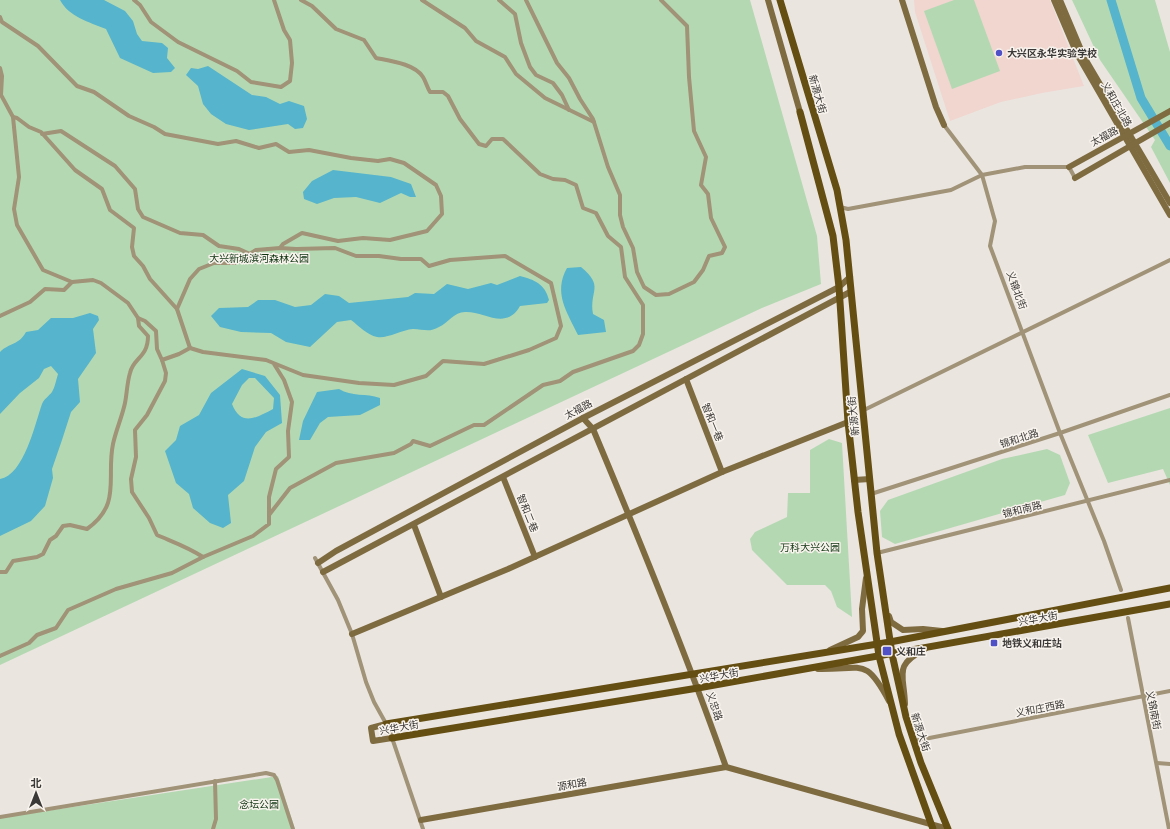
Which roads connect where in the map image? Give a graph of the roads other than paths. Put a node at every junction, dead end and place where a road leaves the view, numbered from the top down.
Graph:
1 (134, 0) edge
2 (274, 0) edge
3 (301, 0) edge
4 (422, 0) edge
5 (499, 0) edge
6 (526, 0) edge
7 (661, 0) edge
8 (768, 0) edge
9 (780, 0) edge
10 (902, 0) edge
11 (1054, 0) edge
12 (1060, 0) edge
13 (0, 17) edge
14 (0, 68) edge
15 (569, 110) junction
16 (1170, 111) edge
17 (800, 112) joint
18 (13, 117) junction
19 (594, 122) junction
20 (1170, 123) edge
21 (944, 125) joint
22 (42, 134) junction
23 (1126, 136) junction
24 (1132, 146) junction
25 (1068, 167) junction
26 (982, 175) junction
27 (1075, 178) joint
28 (1170, 202) edge
29 (840, 207) junction
30 (1170, 215) edge
31 (280, 248) junction
32 (250, 254) junction
33 (1170, 260) edge
34 (850, 277) junction
35 (72, 282) junction
36 (839, 287) junction
37 (850, 292) junction
38 (839, 299) junction
39 (177, 309) junction
40 (0, 316) edge
41 (138, 318) junction
42 (1022, 334) junction
43 (190, 348) junction
44 (162, 360) junction
45 (274, 364) junction
46 (686, 379) junction
47 (1170, 395) edge
48 (862, 412) junction
49 (583, 418) junction
50 (848, 422) junction
51 (593, 429) junction
52 (1060, 433) junction
53 (722, 472) junction
54 (503, 477) junction
55 (870, 479) junction
56 (854, 480) junction
57 (1170, 480) edge
58 (871, 494) junction
59 (1089, 501) junction
60 (629, 514) junction
61 (269, 515) junction
62 (414, 525) junction
63 (877, 553) junction
64 (203, 557) junction
65 (535, 557) junction
66 (316, 561) joint
67 (0, 572) edge
68 (323, 572) junction
69 (866, 578) junction
70 (1170, 588) edge
71 (1120, 590) dead end
72 (883, 594) junction
73 (441, 597) junction
74 (1170, 604) edge
75 (1128, 618) dead end
76 (946, 631) junction
77 (352, 634) junction
78 (890, 642) junction
79 (877, 643) junction
80 (929, 647) junction
81 (828, 651) junction
82 (892, 654) junction
83 (0, 656) edge
84 (879, 656) junction
85 (812, 668) junction
86 (692, 674) junction
87 (698, 688) junction
88 (1170, 691) edge
89 (1144, 696) junction
90 (890, 702) junction
91 (906, 717) junction
92 (386, 724) junction
93 (392, 738) junction
94 (913, 741) junction
95 (1156, 763) junction
96 (1170, 764) edge
97 (726, 767) junction
98 (215, 781) junction
99 (0, 817) edge
100 (421, 820) junction
101 (932, 827) edge
102 (213, 829) edge
103 (293, 829) edge
104 (424, 829) edge
105 (948, 829) edge
106 (1169, 829) edge

1 - 2 street
3 - 61 street
4 - 15 street
5 - 15 street
6 - 19 street
7 - 19 street
8 - 17 main road
9 - 29 main road, 新源大街
10 - 21 main road, 义锦北街
11 - 23 main road, 义和庄北路
12 - 23 main road, 义和庄北路
13 - 31 street
14 - 18 street
15 - 19 street
16 - 23 main road, 太福路
17 - 36 main road
18 - 22 street
18 - 35 street
20 - 24 main road
21 - 26 street, 义锦北街
22 - 32 street
22 - 39 street
23 - 24 main road, 义和庄北路
23 - 25 main road, 太福路
24 - 27 main road
24 - 28 main road, 义和庄北路
24 - 30 main road, 义和庄北路
25 - 26 street
25 - 27 street
26 - 29 street
26 - 42 street, 义锦北街
29 - 34 main road, 新源大街
31 - 32 street
31 - 45 street
32 - 39 street
33 - 42 street
34 - 36 main road, 太福路
34 - 37 main road, 新源大街
35 - 40 street
35 - 41 street
36 - 38 main road
36 - 49 main road, 太福路
37 - 38 main road
37 - 48 main road, 新源大街
38 - 46 main road
38 - 50 main road
39 - 43 street
41 - 44 street
41 - 67 street
42 - 48 street
42 - 52 street, 义锦北街
43 - 44 street
43 - 45 street
44 - 64 street
45 - 61 street
46 - 51 main road
46 - 53 main road, 智和一巷
47 - 52 street, 锦和北路
48 - 55 main road, 新源大街
49 - 51 main road, 义忠路
49 - 66 main road, 太福路
50 - 53 main road
50 - 56 main road
51 - 54 main road
51 - 60 main road, 义忠路
52 - 58 street, 锦和北路
52 - 59 street, 义锦北街
53 - 60 main road
54 - 62 main road
54 - 65 main road, 智和二巷
55 - 56 main road
55 - 58 main road, 新源大街
56 - 69 main road
57 - 59 street, 锦和南路
58 - 63 main road, 新源大街
59 - 63 street, 锦和南路
59 - 71 street, 义锦北街
60 - 65 main road
60 - 86 main road, 义忠路
61 - 64 street
62 - 68 main road
62 - 73 main road
63 - 72 main road, 新源大街
64 - 83 street
65 - 73 main road
66 - 68 street
68 - 77 street
69 - 79 main road
69 - 81 main road
70 - 76 main road, 兴华大街
72 - 76 main road
72 - 78 main road, 新源大街
73 - 77 main road
74 - 80 main road, 兴华大街
75 - 89 street, 义锦南街
76 - 78 main road, 兴华大街
77 - 92 street
78 - 79 main road, 兴华大街
78 - 82 main road, 新源大街
79 - 81 main road, 兴华大街
79 - 84 main road
80 - 82 main road, 兴华大街
80 - 91 main road
81 - 86 main road, 兴华大街
82 - 84 main road, 兴华大街
82 - 91 main road, 新源大街
84 - 85 main road, 兴华大街
84 - 90 main road
85 - 87 main road, 兴华大街
85 - 90 main road
86 - 87 main road, 义忠路
86 - 92 main road, 兴华大街
87 - 93 main road, 兴华大街
87 - 97 main road, 义忠路
88 - 89 street, 义和庄西路
89 - 94 street, 义和庄西路
89 - 95 street, 义锦南街
90 - 101 main road
91 - 94 main road, 新源大街
92 - 93 street
92 - 93 main road, 兴华大街
93 - 100 street
94 - 105 main road, 新源大街
95 - 96 street
95 - 106 street, 义锦南街
97 - 100 main road, 源和路
97 - 101 main road
98 - 99 street
98 - 102 street
98 - 103 street
100 - 104 street
101 - 105 main road

